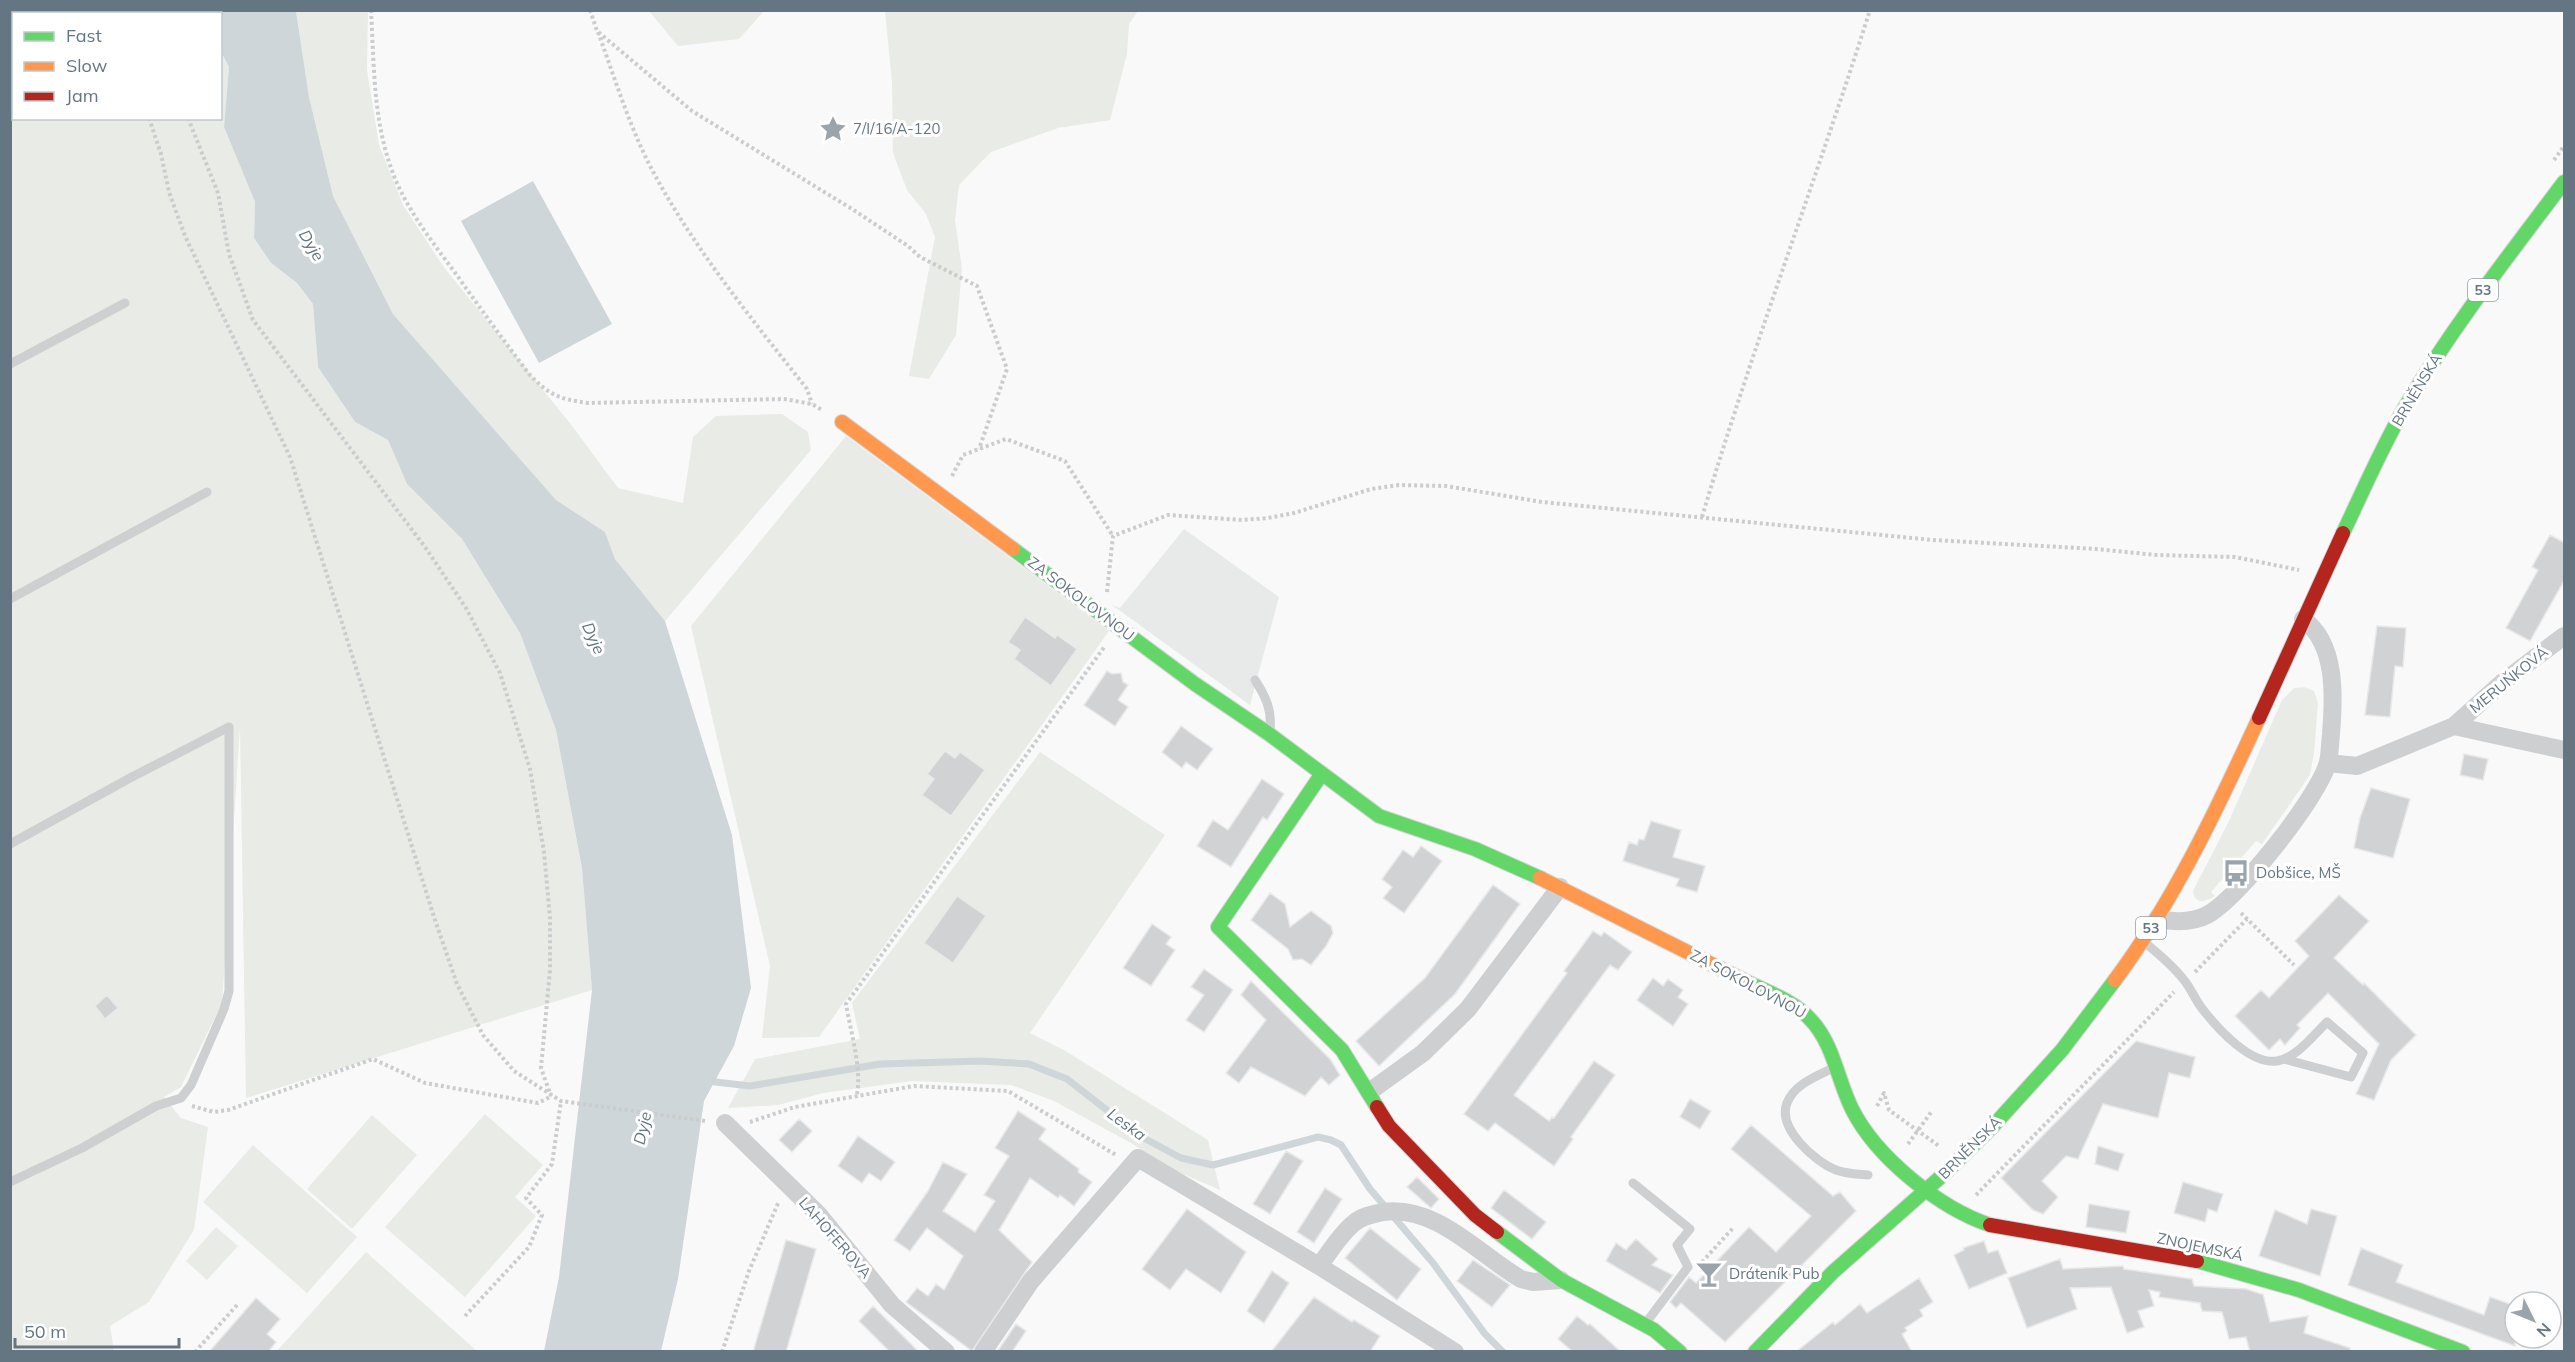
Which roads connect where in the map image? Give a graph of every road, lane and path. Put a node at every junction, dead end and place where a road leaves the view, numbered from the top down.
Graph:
1 (371, 10) edge
2 (590, 10) edge
3 (1870, 10) edge
4 (597, 31) junction
5 (150, 120) edge
6 (189, 120) edge
7 (2565, 146) edge
8 (2551, 164) dead end
9 (2565, 182) edge
10 (125, 303) dead end
11 (10, 364) edge
12 (812, 404) junction
13 (842, 422) joint
14 (979, 449) junction
15 (207, 492) dead end
16 (942, 495) junction
17 (1702, 517) junction
18 (1113, 536) junction
19 (2296, 580) dead end
20 (10, 599) edge
21 (1099, 611) junction
22 (2303, 619) junction
23 (1119, 627) junction
24 (2565, 636) edge
25 (1255, 680) dead end
26 (2454, 726) junction
27 (1269, 734) junction
28 (2565, 750) edge
29 (2328, 763) junction
30 (1321, 775) junction
31 (10, 844) edge
32 (1560, 886) junction
33 (2237, 910) dead end
34 (2157, 919) junction
35 (2247, 919) junction
36 (2142, 941) junction
37 (2294, 965) dead end
38 (2185, 981) junction
39 (2284, 1059) junction
40 (1837, 1066) junction
41 (1369, 1092) junction
42 (857, 1094) junction
43 (551, 1096) junction
44 (181, 1098) junction
45 (561, 1101) junction
46 (1932, 1112) dead end
47 (1860, 1123) junction
48 (729, 1128) junction
49 (1920, 1131) junction
50 (1944, 1150) dead end
51 (1893, 1161) junction
52 (1132, 1165) junction
53 (1868, 1174) dead end
54 (10, 1182) edge
55 (1633, 1183) dead end
56 (786, 1184) junction
57 (1928, 1189) junction
58 (1976, 1195) dead end
59 (1733, 1228) dead end
60 (1319, 1266) junction
61 (1688, 1267) junction
62 (1561, 1280) junction
63 (237, 1305) dead end
64 (465, 1316) dead end
65 (1644, 1325) junction
66 (195, 1352) edge
67 (722, 1352) edge
68 (946, 1352) edge
69 (983, 1352) edge
70 (1455, 1352) edge
71 (1680, 1352) edge
72 (1755, 1352) edge
73 (2463, 1352) edge

1 - 12 path
2 - 4 path
3 - 17 path
4 - 12 path
4 - 14 path
5 - 43 path
6 - 43 path
7 - 8 path
9 - 22 street, BRNĚNSKÁ / 53
10 - 11 lane
12 - 13 path
13 - 16 street, ZA SOKOLOVNOU
14 - 16 path
14 - 18 path
15 - 20 lane
16 - 21 street, ZA SOKOLOVNOU
17 - 18 path
17 - 19 path
18 - 21 path
21 - 23 street, ZA SOKOLOVNOU
22 - 29 street
22 - 34 street, BRNĚNSKÁ / 53
23 - 27 street, ZA SOKOLOVNOU
23 - 42 path
24 - 26 street, MERUŇKOVÁ
25 - 27 lane
26 - 28 street
26 - 29 street, MERUŇKOVÁ
27 - 30 street, ZA SOKOLOVNOU
29 - 34 street
30 - 32 street, ZA SOKOLOVNOU
30 - 41 street
31 - 44 lane
32 - 40 street, ZA SOKOLOVNOU
32 - 41 street
33 - 35 path
34 - 36 street, BRNĚNSKÁ / 53
35 - 37 path
35 - 38 path
36 - 38 lane
36 - 57 street, BRNĚNSKÁ / 53
38 - 39 lane
38 - 58 path
39 - 39 lane
40 - 47 street, ZA SOKOLOVNOU
40 - 53 lane
41 - 62 street
42 - 48 path
42 - 52 path
43 - 44 path
43 - 45 path
44 - 54 lane
45 - 48 path
45 - 64 path
46 - 49 path
47 - 49 path
47 - 51 street, ZA SOKOLOVNOU
48 - 56 street, LAHOFEROVA
49 - 50 path
49 - 51 path
51 - 57 street, ZA SOKOLOVNOU
52 - 60 street
52 - 69 street
55 - 61 lane
56 - 67 path
56 - 68 street, LAHOFEROVA
57 - 72 street, BRNĚNSKÁ / 53
57 - 73 street, ZNOJEMSKÁ
59 - 61 path
60 - 62 street
60 - 70 street
61 - 65 lane
62 - 65 street
63 - 66 path
65 - 71 street

